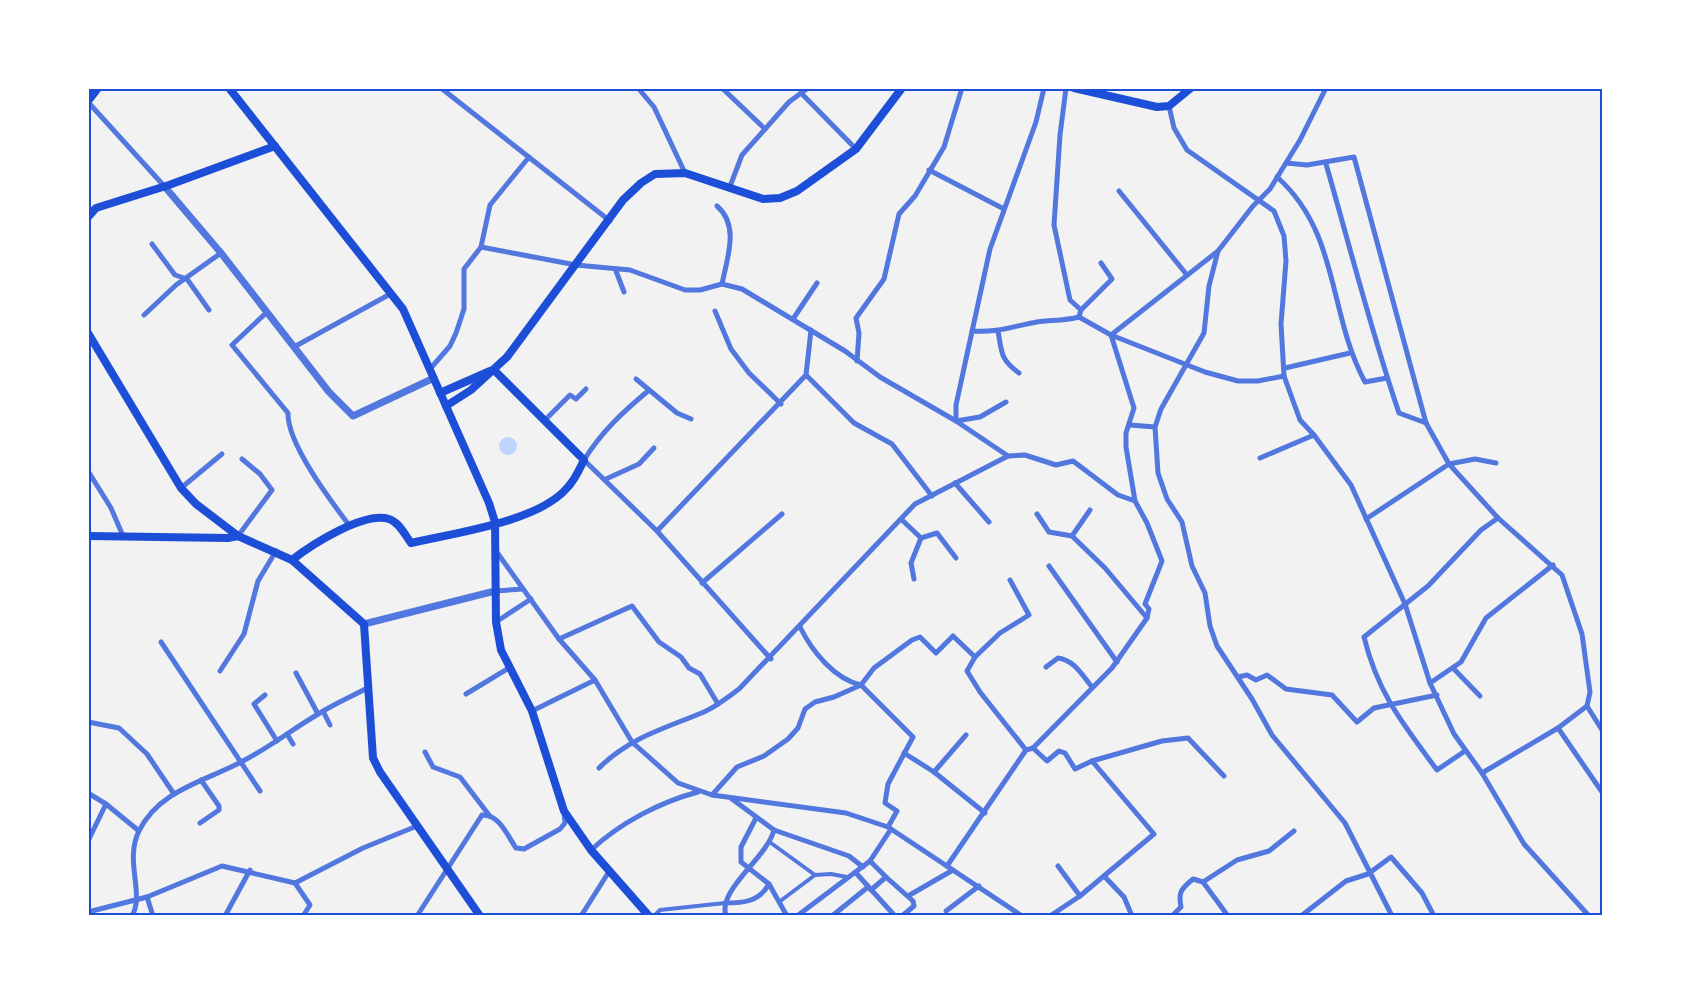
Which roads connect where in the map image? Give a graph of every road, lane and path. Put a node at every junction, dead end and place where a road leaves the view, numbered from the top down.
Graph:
1 (98, 88) edge
2 (228, 88) edge
3 (441, 88) edge
4 (638, 88) edge
5 (722, 88) edge
6 (808, 88) edge
7 (902, 88) edge
8 (962, 88) edge
9 (1044, 88) edge
10 (1066, 88) edge
11 (1074, 88) edge
12 (1191, 88) edge
13 (1326, 88) edge
14 (801, 93) junction
15 (88, 102) edge
16 (1169, 106) junction
17 (765, 129) junction
18 (275, 146) junction
19 (855, 149) junction
20 (529, 158) junction
21 (1286, 163) junction
22 (1326, 164) junction
23 (929, 170) junction
24 (685, 173) junction
25 (1276, 177) junction
26 (165, 187) junction
27 (729, 189) junction
28 (1119, 191) dead end
29 (1259, 199) junction
30 (92, 206) edge
31 (717, 206) dead end
32 (1004, 209) junction
33 (88, 217) edge
34 (610, 221) junction
35 (152, 244) dead end
36 (481, 247) junction
37 (1218, 251) junction
38 (221, 253) junction
39 (1101, 262) dead end
40 (576, 265) junction
41 (616, 270) junction
42 (1187, 275) junction
43 (187, 279) junction
44 (817, 283) dead end
45 (722, 284) junction
46 (624, 292) dead end
47 (392, 293) junction
48 (209, 310) dead end
49 (715, 311) dead end
50 (266, 313) junction
51 (1080, 313) junction
52 (144, 315) dead end
53 (794, 319) junction
54 (811, 330) junction
55 (972, 331) junction
56 (998, 331) junction
57 (88, 333) edge
58 (1111, 335) junction
59 (294, 347) junction
60 (1350, 353) junction
61 (857, 361) junction
62 (1186, 364) junction
63 (1285, 368) junction
64 (430, 369) junction
65 (494, 370) junction
66 (1019, 374) dead end
67 (806, 375) junction
68 (1284, 376) junction
69 (434, 378) junction
70 (1387, 378) junction
71 (636, 379) dead end
72 (586, 389) dead end
73 (648, 390) junction
74 (440, 393) junction
75 (1006, 402) dead end
76 (781, 404) junction
77 (446, 406) junction
78 (691, 419) dead end
79 (545, 420) junction
80 (956, 421) junction
81 (1426, 423) junction
82 (1130, 425) junction
83 (1155, 427) junction
84 (1314, 435) junction
85 (654, 448) dead end
86 (222, 454) dead end
87 (1008, 456) junction
88 (1260, 458) dead end
89 (242, 459) dead end
90 (584, 460) junction
91 (1449, 464) junction
92 (1496, 464) dead end
93 (88, 471) edge
94 (606, 479) junction
95 (955, 483) junction
96 (181, 488) junction
97 (932, 496) junction
98 (1135, 501) junction
99 (1090, 510) dead end
100 (782, 514) dead end
101 (1037, 514) dead end
102 (1498, 518) junction
103 (901, 519) junction
104 (1366, 519) junction
105 (495, 522) junction
106 (989, 522) dead end
107 (349, 525) junction
108 (657, 531) junction
109 (123, 536) junction
110 (238, 536) junction
111 (1072, 536) junction
112 (88, 537) edge
113 (921, 538) junction
114 (276, 551) junction
115 (496, 551) junction
116 (956, 558) dead end
117 (292, 560) junction
118 (1553, 565) junction
119 (1048, 566) dead end
120 (914, 579) dead end
121 (1010, 580) dead end
122 (702, 583) junction
123 (523, 589) junction
124 (495, 591) junction
125 (531, 599) junction
126 (1405, 604) junction
127 (1147, 618) junction
128 (496, 622) junction
129 (364, 624) junction
130 (800, 627) junction
131 (558, 639) junction
132 (161, 642) dead end
133 (975, 657) junction
134 (771, 659) junction
135 (1117, 662) junction
136 (1046, 667) dead end
137 (509, 668) junction
138 (1453, 668) junction
139 (220, 671) dead end
140 (296, 673) dead end
141 (1238, 677) junction
142 (595, 680) junction
143 (1430, 683) junction
144 (861, 685) junction
145 (369, 687) junction
146 (1092, 687) junction
147 (466, 694) dead end
148 (265, 695) dead end
149 (1437, 695) junction
150 (1480, 696) dead end
151 (718, 704) junction
152 (1390, 706) junction
153 (1587, 706) junction
154 (532, 711) junction
155 (320, 713) junction
156 (88, 722) edge
157 (330, 725) dead end
158 (1558, 728) junction
159 (1602, 730) edge
160 (287, 734) junction
161 (966, 735) dead end
162 (277, 741) junction
163 (632, 742) junction
164 (293, 744) dead end
165 (1033, 748) junction
166 (1026, 750) junction
167 (1465, 751) junction
168 (425, 752) dead end
169 (904, 753) junction
170 (1092, 761) junction
171 (242, 762) junction
172 (599, 768) dead end
173 (934, 772) junction
174 (1482, 773) junction
175 (1224, 776) dead end
176 (201, 780) junction
177 (260, 791) dead end
178 (698, 792) junction
179 (1602, 792) edge
180 (88, 794) edge
181 (174, 794) junction
182 (712, 795) junction
183 (730, 798) junction
184 (106, 804) junction
185 (564, 811) junction
186 (985, 813) junction
187 (489, 815) junction
188 (756, 818) junction
189 (200, 823) dead end
190 (417, 826) junction
191 (890, 828) junction
192 (774, 830) junction
193 (139, 831) junction
194 (1294, 831) dead end
195 (88, 841) edge
196 (771, 843) junction
197 (591, 850) junction
198 (870, 861) junction
199 (947, 866) junction
200 (1058, 866) dead end
201 (448, 867) junction
202 (863, 867) junction
203 (750, 869) junction
204 (250, 870) junction
205 (610, 870) junction
206 (953, 870) junction
207 (856, 873) junction
208 (1368, 874) junction
209 (815, 875) junction
210 (1104, 876) junction
211 (847, 877) junction
212 (886, 877) junction
213 (1203, 882) junction
214 (295, 883) junction
215 (769, 884) junction
216 (979, 886) junction
217 (870, 888) junction
218 (908, 896) junction
219 (1080, 896) junction
220 (147, 897) junction
221 (135, 900) junction
222 (778, 902) junction
223 (725, 903) junction
224 (1014, 909) junction
225 (946, 911) dead end
226 (88, 912) edge
227 (1309, 914) edge
228 (132, 915) edge
229 (153, 915) edge
230 (225, 915) edge
231 (303, 915) edge
232 (417, 915) edge
233 (480, 915) edge
234 (580, 915) edge
235 (649, 915) edge
236 (654, 915) edge
237 (726, 915) edge
238 (787, 915) edge
239 (797, 915) edge
240 (832, 915) edge
241 (895, 915) edge
242 (902, 915) edge
243 (1007, 915) edge
244 (1022, 915) edge
245 (1050, 915) edge
246 (1132, 915) edge
247 (1172, 915) edge
248 (1228, 915) edge
249 (1301, 915) edge
250 (1392, 915) edge
251 (1434, 915) edge
252 (1589, 915) edge

1 - 15 main road
2 - 18 main road
3 - 20 street
4 - 24 street
5 - 17 street
6 - 14 street
7 - 19 main road
8 - 23 street
9 - 32 street
10 - 51 street
11 - 16 main road
12 - 16 main road
13 - 21 street
14 - 17 street
14 - 19 street
15 - 26 street
16 - 29 street
17 - 27 street
18 - 26 main road
18 - 47 main road
19 - 27 main road
20 - 34 street
20 - 36 street
21 - 22 street
21 - 25 street
22 - 70 street
22 - 81 street
23 - 32 street
23 - 61 street
24 - 27 main road
24 - 34 main road
25 - 29 street
25 - 60 street
26 - 30 main road
26 - 38 street
28 - 42 street
29 - 37 street
29 - 63 street
30 - 33 main road
31 - 45 street
32 - 55 street
34 - 40 main road
35 - 43 street
36 - 40 street
36 - 64 street
37 - 42 street
37 - 62 street
38 - 43 street
38 - 50 street
39 - 51 street
40 - 41 street
40 - 65 main road
41 - 45 street
41 - 46 street
42 - 58 street
43 - 48 street
43 - 52 street
44 - 53 street
45 - 53 street
47 - 59 street
47 - 64 main road
49 - 76 street
50 - 59 street
50 - 107 street
51 - 56 street
51 - 58 street
53 - 54 street
54 - 61 street
54 - 67 street
55 - 56 street
55 - 80 street
56 - 66 street
57 - 96 main road
58 - 62 street
58 - 82 street
59 - 69 street
60 - 63 street
60 - 70 street
61 - 80 street
62 - 68 street
62 - 83 street
63 - 68 street
64 - 69 main road
65 - 74 main road
65 - 77 main road
65 - 79 main road
67 - 76 street
67 - 97 street
68 - 84 street
69 - 74 main road
70 - 81 street
71 - 73 street
72 - 79 street
73 - 78 street
73 - 90 street
74 - 77 main road
75 - 80 street
76 - 108 street
77 - 105 main road
79 - 90 main road
80 - 87 street
81 - 91 street
82 - 83 street
82 - 98 street
83 - 141 street
84 - 88 street
84 - 104 street
85 - 94 street
86 - 96 street
87 - 95 street
87 - 98 street
89 - 110 street
90 - 94 street
90 - 105 main road
91 - 92 street
91 - 102 street
91 - 104 street
93 - 109 street
94 - 108 street
95 - 97 street
95 - 106 street
96 - 110 main road
97 - 103 street
98 - 127 street
99 - 111 street
100 - 122 street
101 - 111 street
102 - 118 street
102 - 126 street
103 - 113 street
103 - 130 street
104 - 126 street
105 - 107 main road
105 - 115 main road
107 - 117 main road
108 - 122 street
109 - 110 main road
109 - 112 main road
110 - 114 main road
111 - 127 street
113 - 116 street
113 - 120 street
114 - 117 main road
114 - 139 street
115 - 123 street
115 - 124 main road
117 - 129 main road
118 - 138 street
118 - 153 street
119 - 135 street
121 - 133 street
122 - 134 street
123 - 124 street
123 - 125 street
124 - 128 main road
124 - 129 street
125 - 128 street
125 - 131 street
126 - 143 street
126 - 152 street
127 - 135 street
128 - 137 main road
129 - 145 main road
130 - 134 street
130 - 144 street
131 - 142 street
131 - 151 street
132 - 171 street
133 - 144 street
133 - 166 street
134 - 151 street
135 - 146 street
136 - 146 street
137 - 147 street
137 - 154 main road
138 - 143 street
138 - 150 street
140 - 155 street
141 - 152 street
141 - 208 street
142 - 154 street
142 - 163 street
143 - 149 street
144 - 169 street
144 - 182 street
145 - 155 street
145 - 190 main road
146 - 165 street
148 - 162 street
149 - 152 street
149 - 167 street
151 - 163 street
152 - 167 street
153 - 158 street
153 - 159 street
154 - 185 main road
155 - 157 street
155 - 160 street
156 - 181 street
158 - 174 street
158 - 179 street
160 - 162 street
160 - 164 street
161 - 173 street
162 - 171 street
163 - 172 street
163 - 178 street
165 - 166 street
165 - 170 street
166 - 186 street
167 - 174 street
168 - 187 street
169 - 173 street
169 - 191 street
170 - 175 street
170 - 210 street
171 - 176 street
171 - 177 street
173 - 186 street
174 - 252 street
176 - 181 street
176 - 189 street
178 - 182 street
178 - 197 street
180 - 184 street
181 - 193 street
182 - 183 street
183 - 188 street
183 - 191 street
184 - 193 street
184 - 195 street
185 - 187 street
185 - 197 main road
186 - 199 street
187 - 201 street
188 - 192 street
188 - 203 street
190 - 201 main road
190 - 214 street
191 - 198 street
191 - 199 street
192 - 196 street
192 - 202 street
193 - 221 street
194 - 213 street
196 - 203 street
196 - 209 street
197 - 205 main road
198 - 202 street
198 - 212 street
199 - 206 street
200 - 219 street
201 - 232 street
201 - 233 main road
202 - 207 street
203 - 215 street
203 - 223 street
204 - 214 street
204 - 220 street
204 - 230 street
205 - 234 street
205 - 235 main road
206 - 216 street
206 - 218 street
207 - 211 street
207 - 217 street
208 - 227 street
208 - 250 street
208 - 251 street
209 - 211 street
209 - 222 street
210 - 219 street
210 - 246 street
211 - 239 street
212 - 217 street
212 - 218 street
213 - 247 street
213 - 248 street
214 - 231 street
215 - 222 street
215 - 223 street
216 - 224 street
216 - 225 street
217 - 240 street
217 - 241 street
218 - 242 street
219 - 245 street
220 - 221 street
220 - 229 street
221 - 226 street
221 - 228 street
222 - 238 street
223 - 236 street
223 - 237 street
224 - 243 street
224 - 244 street
227 - 249 street

